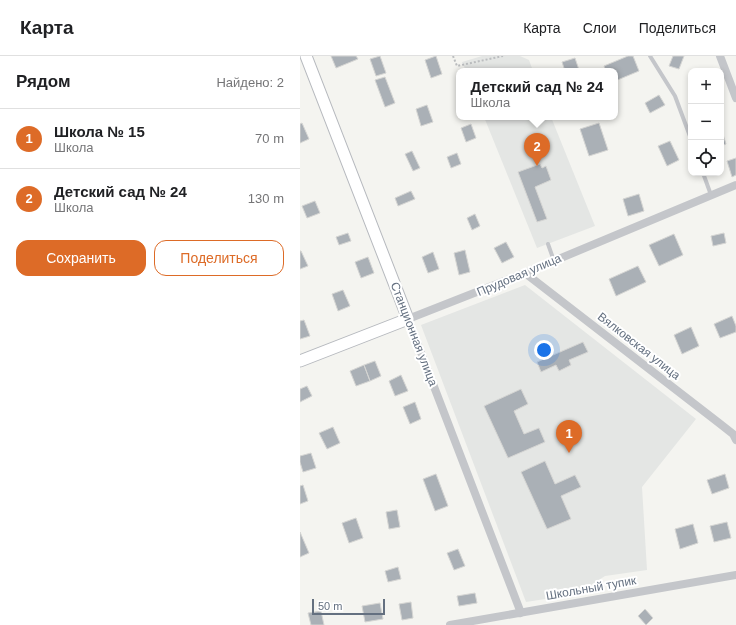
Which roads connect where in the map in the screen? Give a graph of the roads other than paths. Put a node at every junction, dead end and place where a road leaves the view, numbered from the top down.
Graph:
1 (306, 56) edge
2 (650, 56) edge
3 (720, 56) edge
4 (736, 98) edge
5 (688, 131) edge
6 (704, 176) edge
7 (736, 184) edge
8 (711, 195) junction
9 (548, 244) dead end
10 (554, 261) junction
11 (525, 273) junction
12 (408, 319) junction
13 (300, 361) edge
14 (736, 440) edge
15 (736, 575) edge
16 (521, 612) junction
17 (450, 625) edge

1 - 12 main road, Станционная улица
2 - 5 lane
3 - 4 street
6 - 8 lane
7 - 8 street, Прудовая улица
8 - 10 street, Прудовая улица
9 - 10 lane
10 - 11 street, Прудовая улица
11 - 12 street, Прудовая улица
11 - 14 street, Вялковская улица
12 - 13 main road, Прудовая улица
12 - 16 street, Станционная улица
15 - 16 street, Школьный тупик
16 - 17 street, Школьный тупик

